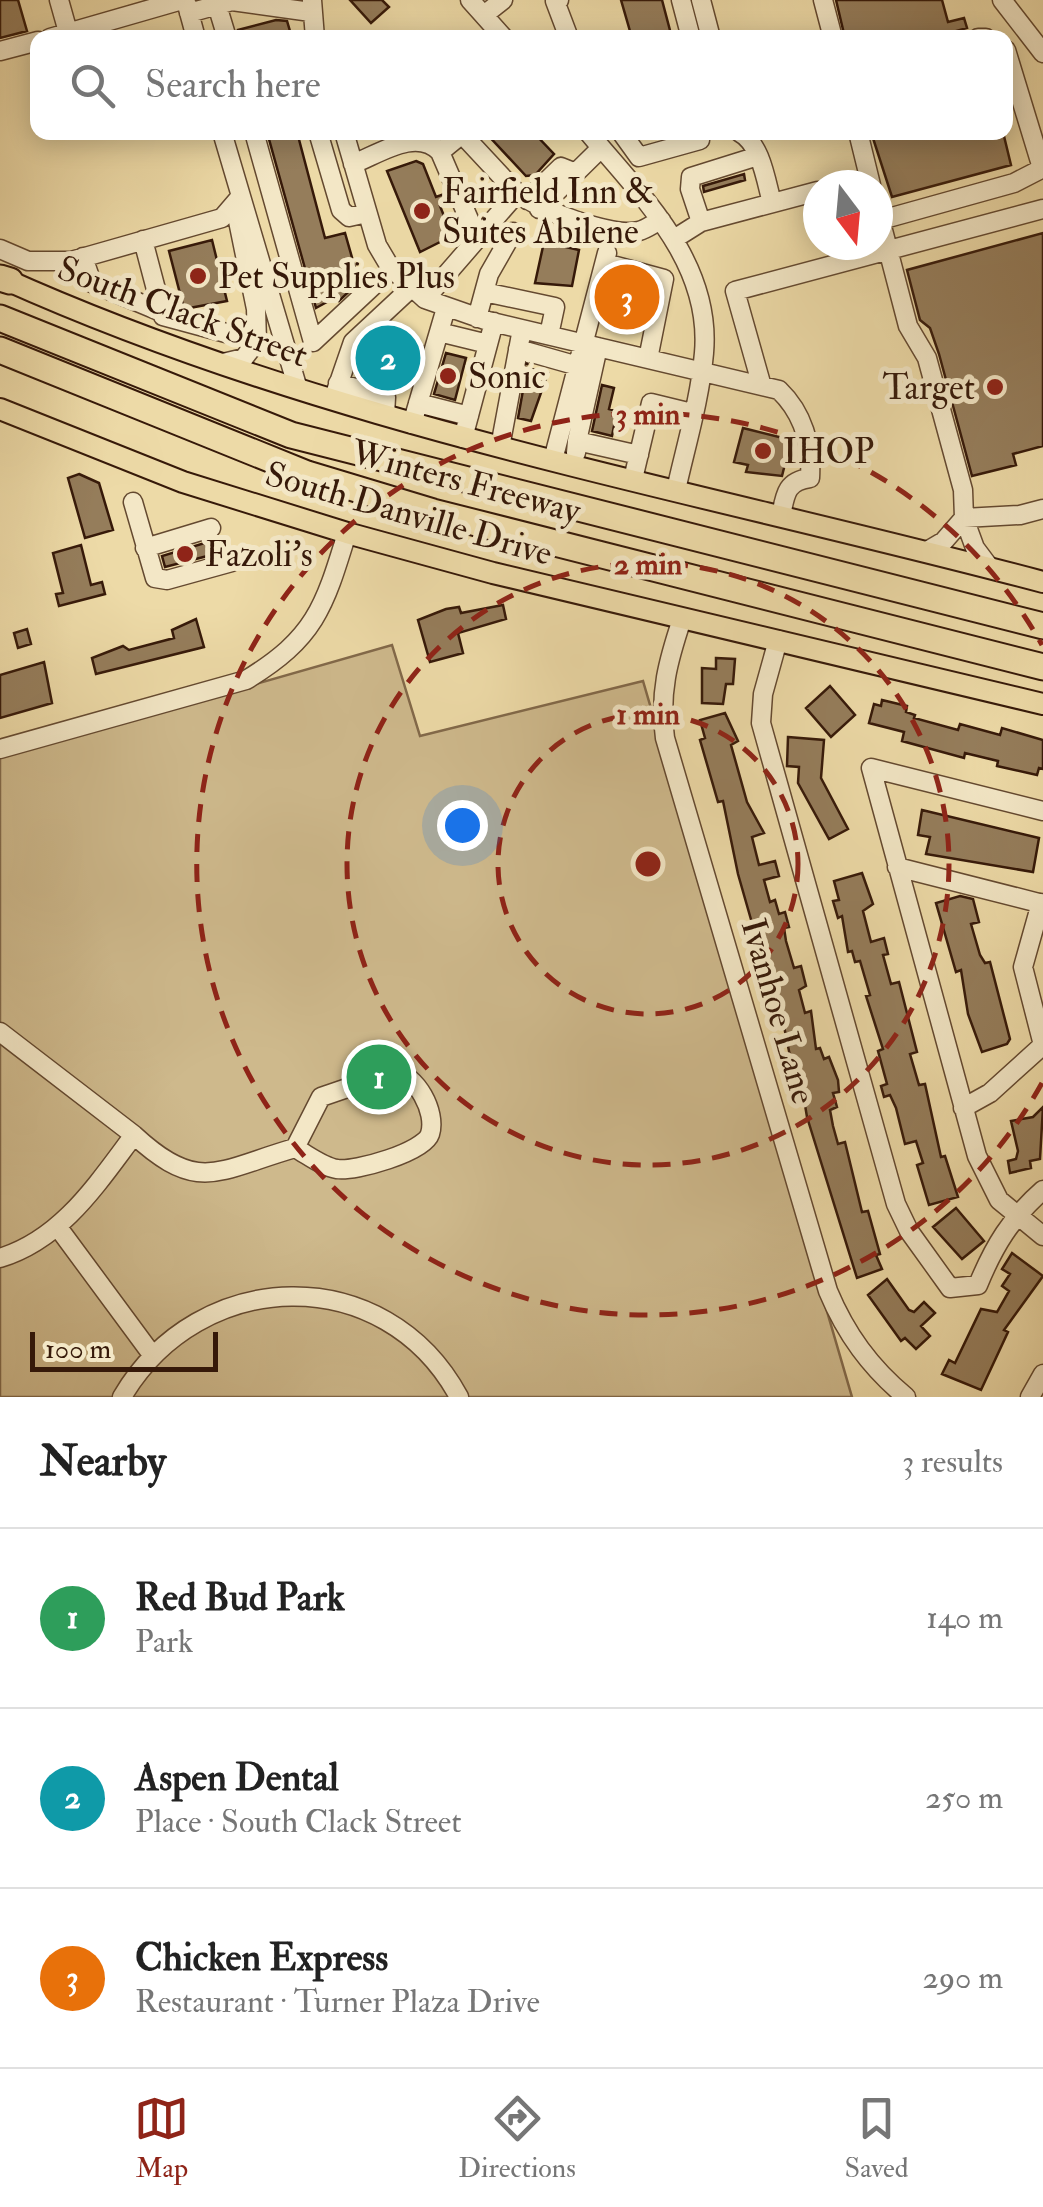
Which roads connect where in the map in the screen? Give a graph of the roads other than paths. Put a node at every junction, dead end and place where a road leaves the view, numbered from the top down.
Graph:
1 (59, 0) edge
2 (470, 0) edge
3 (503, 0) edge
4 (559, 0) edge
5 (681, 0) edge
6 (701, 0) edge
7 (822, 0) edge
8 (1002, 0) edge
9 (186, 4) edge
10 (217, 5) junction
11 (311, 6) edge
12 (484, 15) junction
13 (1025, 27) junction
14 (59, 30) edge
15 (79, 30) edge
16 (194, 30) edge
17 (225, 30) edge
18 (497, 30) edge
19 (566, 30) edge
20 (689, 30) edge
21 (708, 30) edge
22 (830, 30) edge
23 (1013, 40) edge
24 (30, 43) edge
25 (0, 51) edge
26 (1043, 53) edge
27 (1013, 70) edge
28 (224, 140) edge
29 (256, 140) edge
30 (320, 140) edge
31 (346, 140) edge
32 (455, 140) edge
33 (468, 140) edge
34 (594, 140) edge
35 (627, 140) edge
36 (700, 140) edge
37 (749, 140) edge
38 (860, 140) edge
39 (601, 148) junction
40 (440, 152) junction
41 (758, 156) junction
42 (354, 164) junction
43 (1043, 168) edge
44 (867, 170) edge
45 (270, 188) junction
46 (803, 195) edge
47 (240, 201) junction
48 (528, 201) junction
49 (772, 203) junction
50 (1043, 209) edge
51 (893, 212) edge
52 (367, 214) junction
53 (661, 220) junction
54 (701, 222) junction
55 (513, 232) dead end
56 (480, 236) junction
57 (674, 239) junction
58 (144, 240) junction
59 (0, 248) edge
60 (893, 249) edge
61 (83, 257) junction
62 (852, 260) edge
63 (891, 260) edge
64 (254, 266) junction
65 (691, 273) junction
66 (3, 279) edge
67 (664, 279) junction
68 (374, 285) dead end
69 (484, 292) junction
70 (418, 294) junction
71 (446, 308) junction
72 (159, 310) junction
73 (0, 318) edge
74 (485, 320) junction
75 (522, 329) junction
76 (439, 332) junction
77 (226, 333) dead end
78 (549, 335) junction
79 (488, 344) junction
80 (591, 345) junction
81 (518, 349) junction
82 (0, 350) edge
83 (648, 359) junction
84 (224, 364) junction
85 (578, 366) junction
86 (702, 372) junction
87 (761, 383) junction
88 (298, 389) junction
89 (336, 391) junction
90 (0, 408) edge
91 (692, 413) junction
92 (415, 414) junction
93 (469, 416) junction
94 (463, 438) junction
95 (577, 441) junction
96 (500, 447) junction
97 (638, 455) junction
98 (564, 462) junction
99 (633, 479) junction
100 (676, 490) junction
101 (132, 502) dead end
102 (1043, 509) edge
103 (781, 516) junction
104 (964, 518) junction
105 (211, 528) dead end
106 (347, 533) junction
107 (145, 548) junction
108 (927, 552) junction
109 (232, 562) dead end
110 (990, 568) junction
111 (1043, 582) edge
112 (682, 619) junction
113 (1043, 626) edge
114 (778, 640) junction
115 (1043, 667) edge
116 (1043, 704) edge
117 (0, 748) edge
118 (1043, 811) edge
119 (898, 867) junction
120 (1042, 904) edge
121 (0, 1032) edge
122 (1043, 1045) edge
123 (962, 1108) junction
124 (134, 1135) junction
125 (295, 1148) junction
126 (1043, 1190) edge
127 (1014, 1216) junction
128 (58, 1226) junction
129 (1043, 1236) edge
130 (0, 1258) edge
131 (152, 1356) junction
132 (1043, 1374) edge
133 (122, 1397) edge
134 (459, 1397) edge
135 (906, 1397) edge
136 (1030, 1397) edge

1 - 14 street
2 - 12 street
3 - 12 street
4 - 19 street
5 - 20 street
6 - 21 street
7 - 22 street
8 - 13 street
9 - 10 street
9 - 15 street
9 - 16 street
10 - 11 street
10 - 17 street
12 - 18 street
13 - 23 street
13 - 26 street
24 - 25 street
27 - 43 street
28 - 47 street
29 - 45 street
30 - 52 street
31 - 42 street
32 - 40 street
33 - 48 street
34 - 39 street
35 - 36 street
37 - 41 street
38 - 44 street
39 - 48 street
39 - 53 street
40 - 42 street
40 - 56 street
41 - 49 street
41 - 54 street
42 - 52 street
43 - 51 street
45 - 47 street
45 - 68 street
46 - 49 street
47 - 58 street
47 - 64 street
48 - 53 street
48 - 56 street
49 - 54 street
50 - 60 street
52 - 70 street
53 - 57 street
54 - 57 street
55 - 69 street
56 - 70 street
57 - 65 street
58 - 61 street
58 - 72 street
59 - 61 street
61 - 72 street
62 - 87 street
63 - 104 street
64 - 84 street
64 - 88 street
65 - 67 street
65 - 86 street
66 - 84 main road, South Clack Street
67 - 80 street
67 - 83 street
69 - 74 street
69 - 78 street
70 - 71 street
70 - 89 street
71 - 74 street
71 - 76 street
72 - 77 street
73 - 113 highway, Winters Freeway
74 - 75 street
74 - 79 street
75 - 78 street
75 - 81 street
76 - 79 street
76 - 92 street
78 - 80 street
79 - 93 street
80 - 83 street
80 - 85 street
80 - 95 street
81 - 85 street
81 - 96 street
82 - 115 highway, Winters Freeway
83 - 86 street
84 - 88 main road, South Clack Street
85 - 98 street
86 - 87 street
86 - 91 street
87 - 103 street
88 - 89 main road, South Clack Street
89 - 92 main road, South Clack Street
90 - 106 main road, South Danville Drive
91 - 97 street
91 - 100 street
92 - 93 street
92 - 94 main road, South Clack Street
93 - 94 street
94 - 96 main road, South Clack Street
95 - 97 street
95 - 98 street
96 - 98 main road, South Clack Street
97 - 99 street
98 - 99 main road, South Clack Street
99 - 100 main road, South Clack Street
100 - 103 main road, South Clack Street
101 - 107 street
102 - 104 street
103 - 108 main road, South Clack Street
104 - 108 street
104 - 110 street
105 - 107 street
106 - 112 main road, South Danville Drive
106 - 117 street
107 - 109 street
108 - 110 main road, South Clack Street
110 - 111 main road, South Clack Street
112 - 114 main road, South Danville Drive
112 - 135 street, Ivanhoe Lane
114 - 116 main road, South Danville Drive
114 - 127 street
118 - 119 street
119 - 120 street
119 - 123 street
120 - 122 street
121 - 124 street
122 - 123 street
123 - 127 street
124 - 125 street
124 - 128 street
125 - 125 street
126 - 127 street
127 - 129 street
128 - 130 street
128 - 131 street
131 - 133 street
131 - 134 street
132 - 136 street

